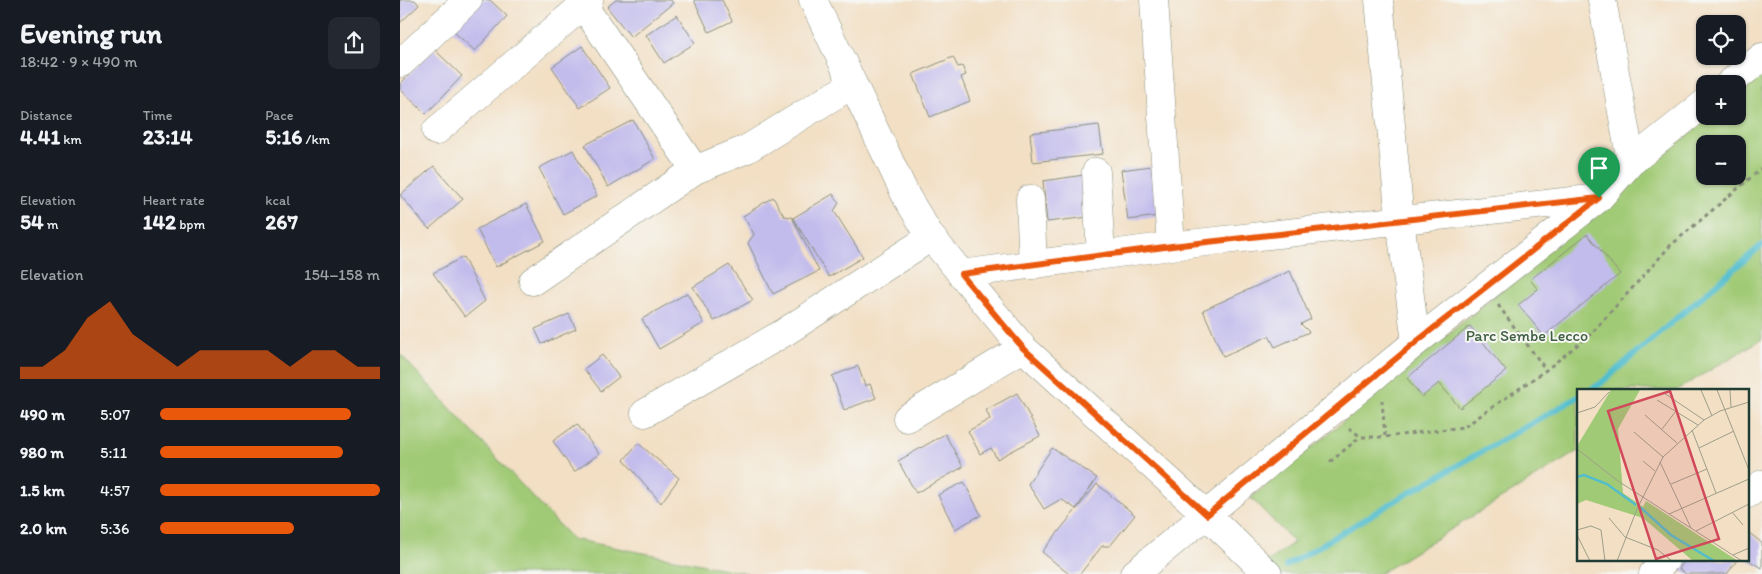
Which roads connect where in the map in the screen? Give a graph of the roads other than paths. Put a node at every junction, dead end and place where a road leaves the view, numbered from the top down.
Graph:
1 (468, 0) edge
2 (813, 0) edge
3 (1154, 0) edge
4 (1379, 0) edge
5 (1602, 0) edge
6 (586, 2) edge
7 (1762, 57) edge
8 (400, 64) edge
9 (1740, 75) edge
10 (853, 84) junction
11 (1696, 110) edge
12 (436, 131) dead end
13 (1631, 162) junction
14 (695, 170) junction
15 (1096, 172) dead end
16 (1599, 198) junction
17 (1030, 199) dead end
18 (1400, 220) junction
19 (931, 237) junction
20 (1172, 246) junction
21 (1101, 255) junction
22 (1033, 265) junction
23 (961, 274) junction
24 (534, 280) dead end
25 (1416, 342) junction
26 (1023, 348) junction
27 (645, 413) dead end
28 (907, 418) dead end
29 (1762, 484) edge
30 (1750, 493) edge
31 (1207, 515) junction
32 (1663, 562) edge
33 (1134, 574) edge
34 (1268, 574) edge
35 (1652, 574) edge

1 - 8 street
2 - 10 street
3 - 20 street
4 - 18 street
5 - 13 street
6 - 12 street
6 - 14 street
7 - 9 street
10 - 14 street
10 - 19 street
11 - 13 street
13 - 16 street
14 - 24 street
15 - 21 street
16 - 18 street
16 - 25 street
17 - 22 street
18 - 20 street
18 - 25 street
19 - 23 street
19 - 27 street
20 - 21 street
21 - 22 street
22 - 23 street
23 - 26 street
25 - 31 street
26 - 28 street
26 - 31 street
29 - 30 street
31 - 33 street
31 - 34 street
32 - 35 street

